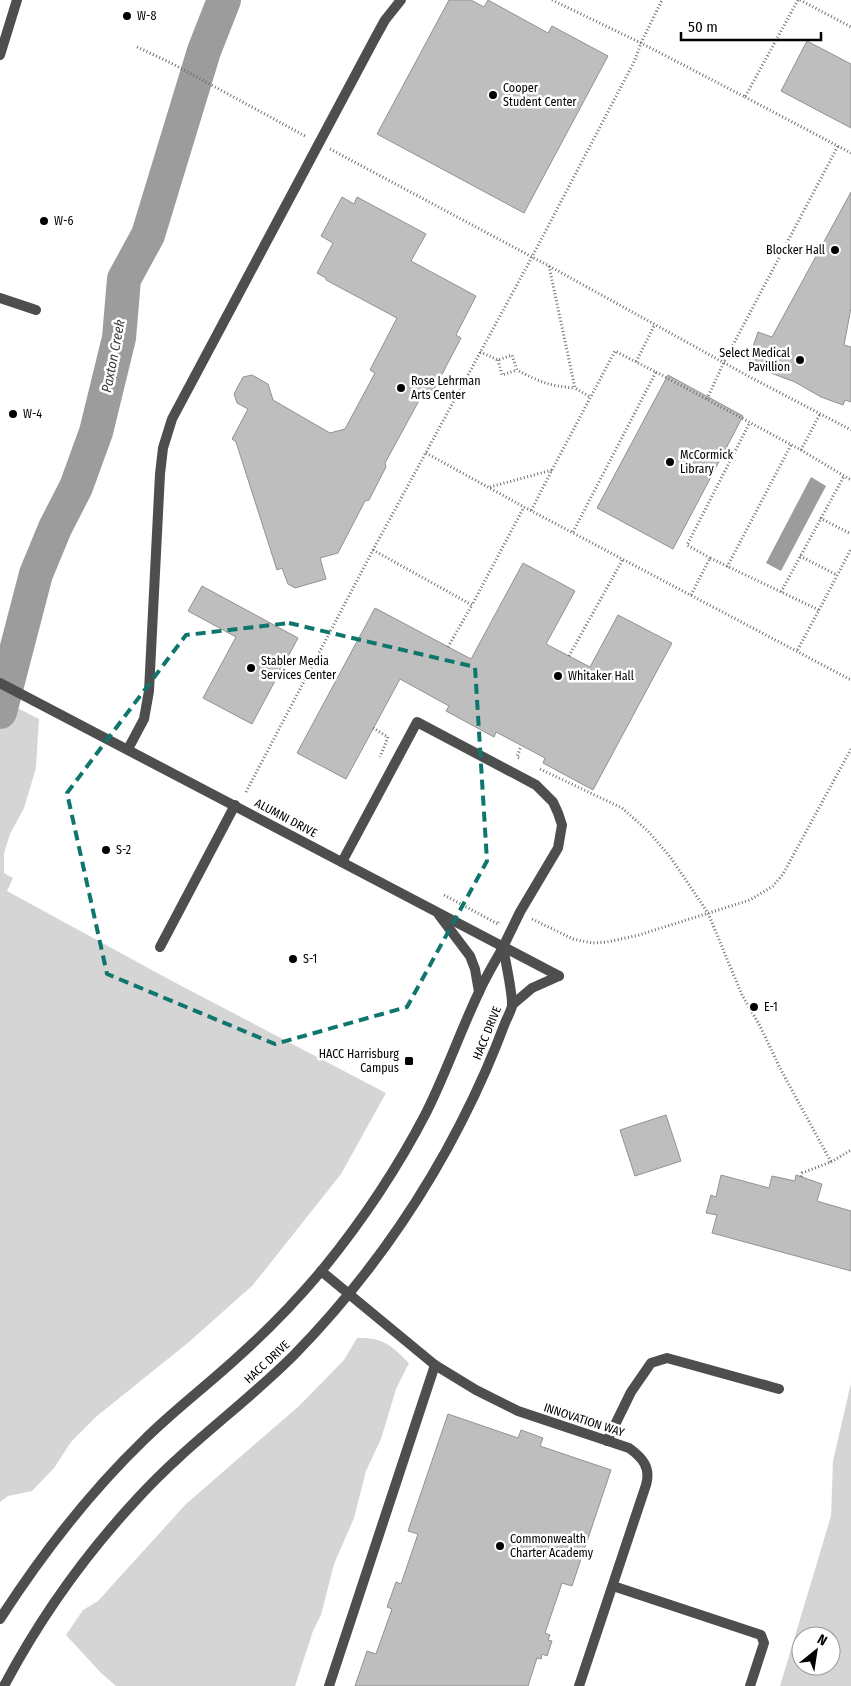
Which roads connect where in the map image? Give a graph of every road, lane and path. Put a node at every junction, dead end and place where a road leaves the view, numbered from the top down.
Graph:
1 (18, 0) edge
2 (401, 0) edge
3 (552, 0) edge
4 (662, 0) edge
5 (798, 0) edge
6 (851, 27) edge
7 (641, 43) junction
8 (137, 47) dead end
9 (0, 55) edge
10 (745, 97) junction
11 (318, 143) junction
12 (838, 146) junction
13 (851, 152) edge
14 (532, 257) junction
15 (549, 266) junction
16 (0, 298) edge
17 (36, 310) dead end
18 (656, 324) junction
19 (480, 352) junction
20 (498, 360) junction
21 (636, 362) junction
22 (724, 362) junction
23 (517, 370) junction
24 (656, 372) junction
25 (575, 388) junction
26 (590, 397) junction
27 (707, 399) junction
28 (820, 414) junction
29 (750, 422) junction
30 (851, 430) edge
31 (791, 445) junction
32 (801, 450) junction
33 (426, 453) junction
34 (552, 470) junction
35 (844, 476) junction
36 (851, 480) edge
37 (489, 487) junction
38 (524, 507) junction
39 (531, 511) junction
40 (820, 518) junction
41 (573, 532) junction
42 (851, 534) edge
43 (851, 549) edge
44 (373, 550) junction
45 (800, 556) junction
46 (710, 558) junction
47 (624, 559) junction
48 (728, 567) junction
49 (837, 575) junction
50 (781, 592) junction
51 (691, 594) junction
52 (472, 605) junction
53 (819, 610) junction
54 (448, 647) dead end
55 (797, 651) junction
56 (568, 656) dead end
57 (851, 680) edge
58 (0, 683) edge
59 (373, 728) dead end
60 (521, 746) dead end
61 (128, 749) junction
62 (851, 749) edge
63 (525, 761) dead end
64 (377, 764) dead end
65 (533, 765) dead end
66 (246, 792) dead end
67 (235, 805) junction
68 (342, 862) junction
69 (444, 895) dead end
70 (436, 910) junction
71 (708, 913) junction
72 (524, 915) junction
73 (501, 918) dead end
74 (160, 947) dead end
75 (503, 947) junction
76 (479, 992) junction
77 (512, 1005) junction
78 (851, 1150) edge
79 (831, 1162) junction
80 (801, 1177) dead end
81 (321, 1270) junction
82 (349, 1294) junction
83 (435, 1365) junction
84 (779, 1389) dead end
85 (606, 1441) junction
86 (612, 1586) junction
87 (0, 1619) edge
88 (4, 1686) edge
89 (329, 1686) edge
90 (579, 1686) edge
91 (750, 1686) edge

1 - 9 street
2 - 11 street
3 - 7 path
4 - 7 path
5 - 6 path
5 - 10 path
7 - 10 path
7 - 14 path
8 - 11 path
10 - 12 path
11 - 14 path
11 - 61 street
12 - 13 path
12 - 22 path
14 - 15 path
14 - 19 path
15 - 18 path
15 - 25 path
16 - 17 street
18 - 21 path
18 - 22 path
19 - 20 path
19 - 33 path
20 - 23 path
20 - 23 path
21 - 24 path
21 - 26 path
22 - 27 path
22 - 28 path
23 - 25 path
24 - 27 path
24 - 41 path
25 - 26 path
26 - 34 path
27 - 29 path
28 - 30 path
28 - 32 path
29 - 31 path
29 - 46 path
31 - 32 path
31 - 48 path
32 - 35 path
33 - 37 path
33 - 44 path
34 - 37 path
34 - 39 path
35 - 36 path
35 - 40 path
37 - 38 path
38 - 39 path
38 - 52 path
39 - 41 path
40 - 42 path
40 - 45 path
41 - 47 path
43 - 49 path
44 - 52 path
44 - 66 path
45 - 49 path
45 - 50 path
46 - 48 path
46 - 51 path
47 - 51 path
47 - 56 path
48 - 50 path
49 - 53 path
50 - 53 path
51 - 55 path
52 - 54 path
53 - 55 path
55 - 57 path
58 - 61 street, ALUMNI DRIVE
59 - 64 path
60 - 63 path
61 - 67 street, ALUMNI DRIVE
62 - 71 path
65 - 71 path
67 - 68 street, ALUMNI DRIVE
67 - 74 street
68 - 70 street, ALUMNI DRIVE
68 - 72 street
69 - 73 path
70 - 75 street, ALUMNI DRIVE
70 - 76 street
71 - 72 path
71 - 79 path
72 - 75 street
75 - 76 street, HACC DRIVE
75 - 77 street, HACC DRIVE
75 - 77 street, ALUMNI DRIVE
76 - 81 street, HACC DRIVE
77 - 82 street, HACC DRIVE
78 - 79 path
79 - 80 path
81 - 82 street, INNOVATION WAY
81 - 87 street, HACC DRIVE
82 - 83 street, INNOVATION WAY
82 - 88 street, HACC DRIVE
83 - 85 street, INNOVATION WAY
83 - 89 street
84 - 85 street
85 - 86 street, INNOVATION WAY
86 - 90 street, INNOVATION WAY
86 - 91 street

